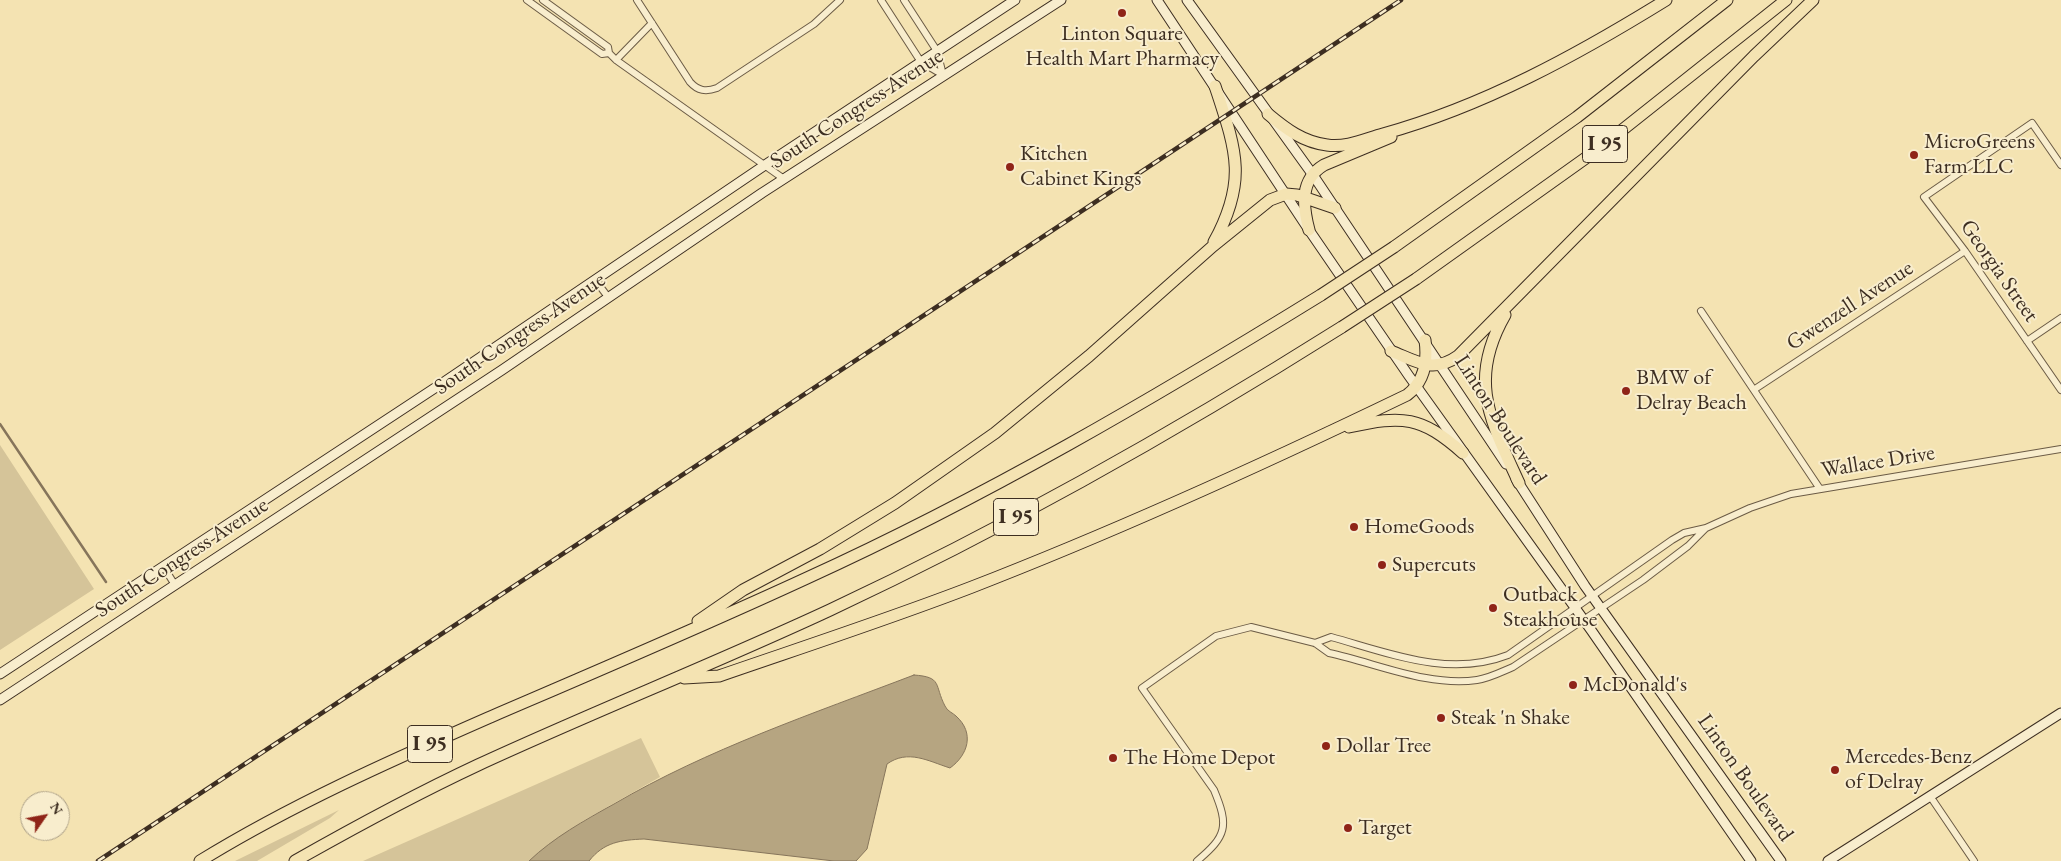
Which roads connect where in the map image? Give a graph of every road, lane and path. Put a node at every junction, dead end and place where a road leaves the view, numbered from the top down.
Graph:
1 (526, 0) edge
2 (544, 0) edge
3 (636, 0) edge
4 (840, 0) edge
5 (881, 0) edge
6 (904, 0) edge
7 (1015, 0) edge
8 (1061, 0) edge
9 (1157, 0) edge
10 (1186, 0) edge
11 (1666, 0) edge
12 (1727, 0) edge
13 (1786, 0) edge
14 (1813, 0) edge
15 (553, 20) junction
16 (652, 23) junction
17 (590, 34) junction
18 (937, 51) junction
19 (609, 53) junction
20 (616, 60) junction
21 (922, 62) junction
22 (943, 75) junction
23 (1215, 86) junction
24 (1268, 114) junction
25 (1415, 125) junction
26 (765, 165) junction
27 (2061, 165) edge
28 (1313, 175) junction
29 (784, 179) junction
30 (1286, 194) junction
31 (1304, 197) junction
32 (1335, 208) junction
33 (1309, 230) junction
34 (1213, 246) junction
35 (1965, 251) junction
36 (596, 281) junction
37 (608, 297) junction
38 (1512, 302) junction
39 (1701, 311) dead end
40 (2061, 318) edge
41 (1425, 340) junction
42 (2027, 341) junction
43 (1391, 351) junction
44 (1426, 364) junction
45 (1441, 365) junction
46 (1416, 387) junction
47 (1755, 389) junction
48 (2061, 390) edge
49 (1328, 432) junction
50 (2061, 449) edge
51 (1464, 453) junction
52 (1519, 483) junction
53 (1820, 489) junction
54 (1706, 528) junction
55 (162, 566) junction
56 (175, 585) junction
57 (1592, 596) junction
58 (1575, 608) junction
59 (1601, 608) junction
60 (1584, 620) junction
61 (676, 636) junction
62 (1315, 643) junction
63 (0, 674) edge
64 (674, 679) junction
65 (0, 700) edge
66 (2061, 713) edge
67 (1930, 796) junction
68 (200, 861) edge
69 (295, 861) edge
70 (1197, 861) edge
71 (1751, 861) edge
72 (1781, 861) edge
73 (1828, 861) edge
74 (1974, 861) edge

1 - 15 street
2 - 17 street
3 - 16 street
4 - 16 street
5 - 21 street
6 - 18 street
7 - 18 main road, South Congress Avenue
8 - 22 main road, South Congress Avenue
9 - 23 main road, Linton Boulevard
10 - 24 main road, Linton Boulevard
11 - 25 highway
12 - 61 highway, I 95, bridge
13 - 64 highway, I 95, bridge
14 - 38 highway
15 - 17 street
15 - 19 street
16 - 20 street
17 - 19 street
18 - 21 main road, South Congress Avenue
18 - 22 street
19 - 20 street
20 - 26 street
21 - 22 street
21 - 26 main road, South Congress Avenue
22 - 29 main road, South Congress Avenue
23 - 30 main road, Linton Boulevard
23 - 34 highway
24 - 25 highway
24 - 28 main road, Linton Boulevard
25 - 28 highway
26 - 29 street
26 - 36 main road, South Congress Avenue
27 - 35 street, Georgia Street
28 - 31 highway
28 - 32 main road, Linton Boulevard
29 - 37 main road, South Congress Avenue
30 - 31 highway
30 - 33 main road, Linton Boulevard
30 - 34 highway
31 - 32 highway
31 - 33 highway
32 - 41 main road, Linton Boulevard
33 - 43 main road, Linton Boulevard
34 - 61 highway
35 - 42 street, Georgia Street
35 - 47 street, Gwenzell Avenue
36 - 37 street
36 - 55 main road, South Congress Avenue
37 - 56 main road, South Congress Avenue
38 - 45 highway
38 - 52 highway
39 - 47 street
40 - 42 street
41 - 44 highway
41 - 45 main road, Linton Boulevard
42 - 48 street, Georgia Street
43 - 44 highway
43 - 46 main road, Linton Boulevard
44 - 45 highway
44 - 46 highway
45 - 52 main road, Linton Boulevard
46 - 49 highway
46 - 51 main road, Linton Boulevard
47 - 53 street
49 - 51 highway
49 - 64 highway
50 - 53 street, Wallace Drive
51 - 58 main road, Linton Boulevard
52 - 57 main road, Linton Boulevard
53 - 54 street, Wallace Drive
54 - 57 street, Wallace Drive
54 - 59 street, Wallace Drive
55 - 56 street
55 - 63 main road, South Congress Avenue
56 - 65 main road, South Congress Avenue
57 - 58 street, Wallace Drive
57 - 59 main road, Linton Boulevard
58 - 60 main road, Linton Boulevard
58 - 62 street, Wallace Drive
59 - 60 street, Wallace Drive
59 - 72 main road, Linton Boulevard
60 - 62 street, Wallace Drive
60 - 71 main road, Linton Boulevard
61 - 68 highway, I 95
62 - 70 street
64 - 69 highway, I 95
66 - 67 main road
67 - 73 main road
67 - 74 street

